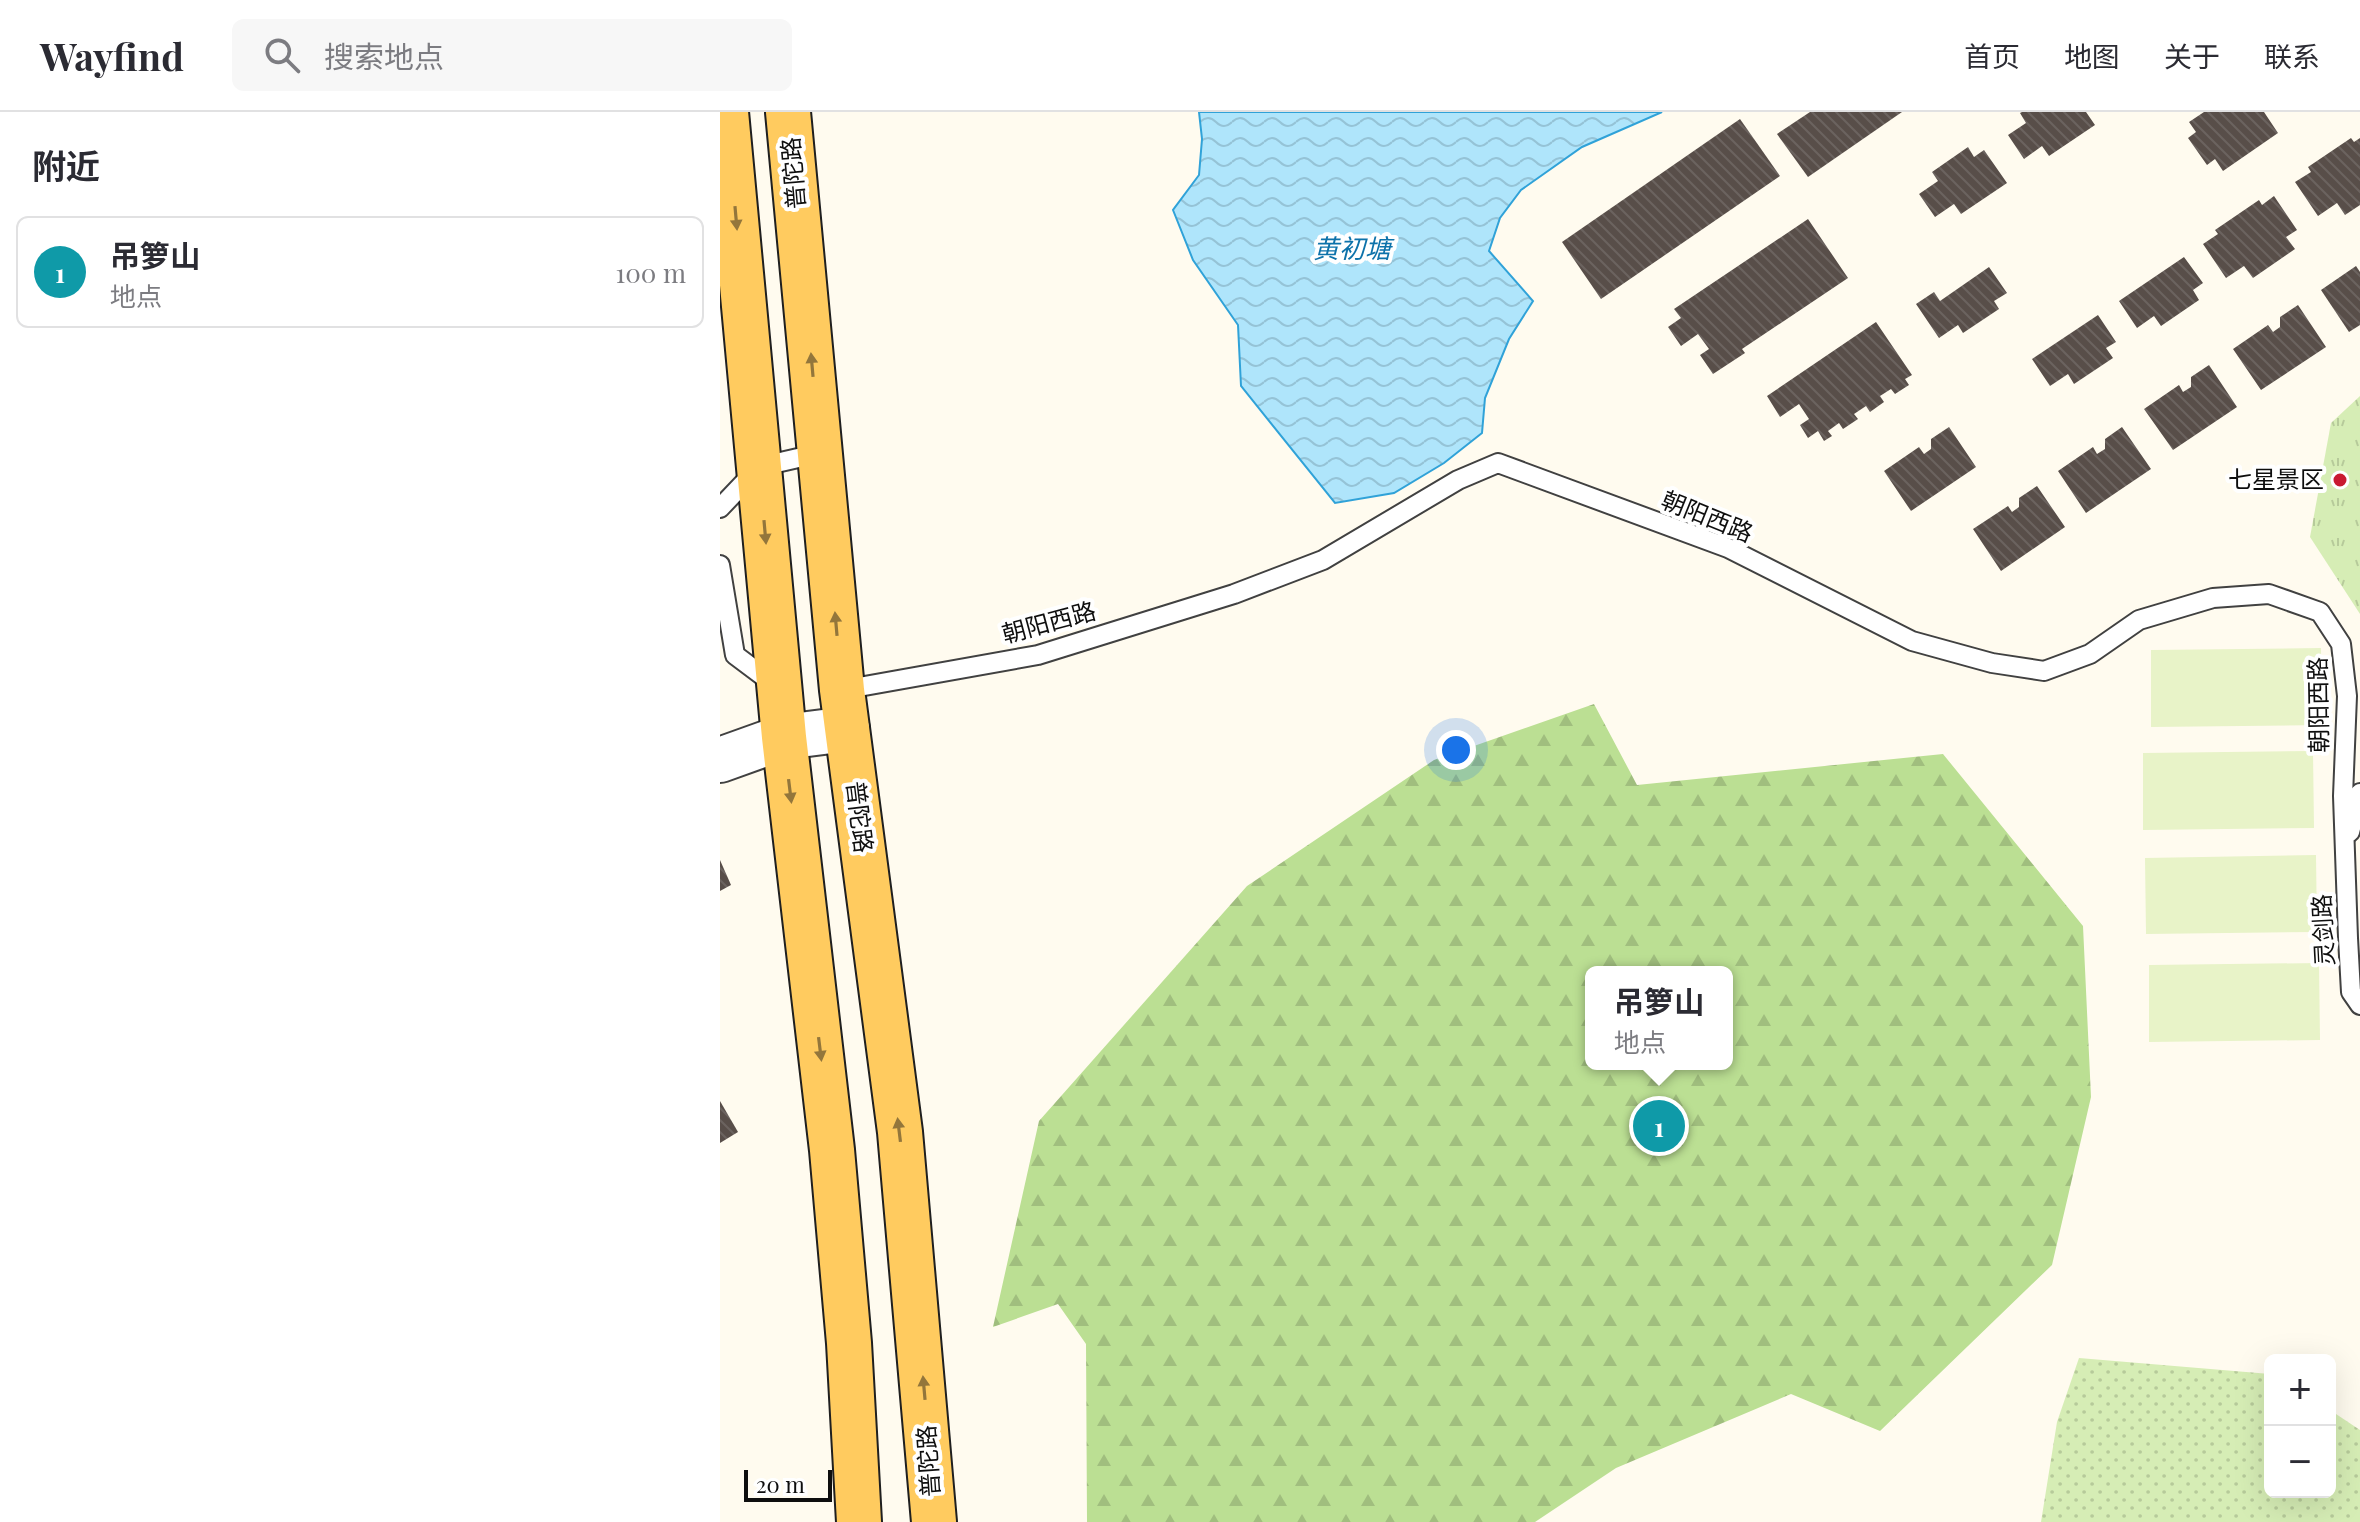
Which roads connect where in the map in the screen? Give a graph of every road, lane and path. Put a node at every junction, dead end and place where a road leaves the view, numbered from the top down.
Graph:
1 (726, 112) edge
2 (788, 112) edge
3 (820, 453) junction
4 (759, 467) junction
5 (720, 508) edge
6 (720, 565) edge
7 (727, 658) edge
8 (779, 688) junction
9 (845, 710) junction
10 (784, 737) junction
11 (720, 760) edge
12 (2360, 793) edge
13 (2345, 850) junction
14 (2360, 1005) edge
15 (859, 1522) edge
16 (934, 1522) edge

1 -> 4 main road
3 -> 2 main road, 普陀路
3 - 4 lane
9 -> 3 main road, 普陀路
4 - 5 lane
4 -> 8 main road
6 - 7 lane
7 - 8 lane
8 - 10 main road
9 - 10 street
9 - 13 lane, 朝阳西路
16 -> 9 main road, 普陀路
10 - 11 street
10 -> 15 main road
12 - 13 lane
13 - 14 lane, 灵剑路

